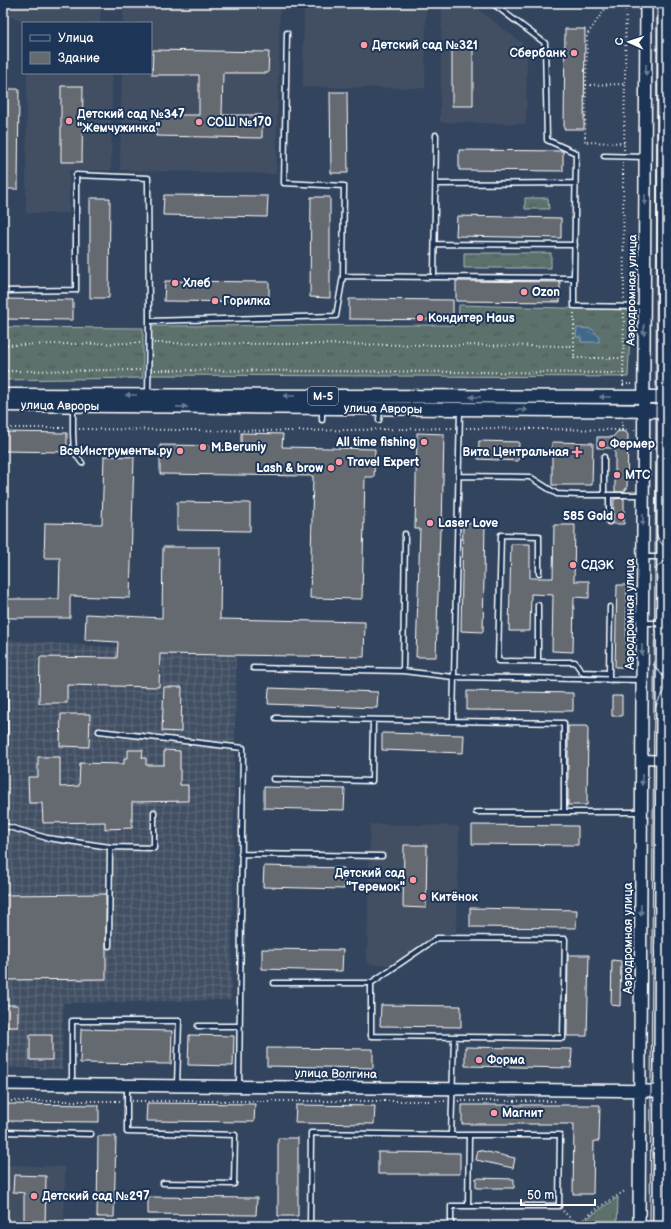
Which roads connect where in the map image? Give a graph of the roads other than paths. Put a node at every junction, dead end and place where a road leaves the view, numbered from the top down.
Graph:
1 (492, 3) edge
2 (646, 3) edge
3 (664, 3) edge
4 (287, 33) dead end
5 (436, 134) dead end
6 (604, 156) dead end
7 (646, 157) junction
8 (576, 183) junction
9 (436, 184) junction
10 (435, 244) junction
11 (575, 245) junction
12 (343, 276) junction
13 (434, 277) junction
14 (574, 278) junction
15 (3, 291) edge
16 (644, 307) junction
17 (149, 321) junction
18 (666, 364) edge
19 (3, 395) edge
20 (148, 396) junction
21 (666, 397) edge
22 (644, 398) junction
23 (3, 405) edge
24 (73, 406) junction
25 (460, 410) junction
26 (644, 411) junction
27 (666, 411) edge
28 (604, 457) dead end
29 (82, 463) dead end
30 (459, 476) junction
31 (604, 495) junction
32 (609, 495) junction
33 (643, 495) junction
34 (609, 522) dead end
35 (405, 534) dead end
36 (643, 557) junction
37 (665, 557) edge
38 (539, 573) dead end
39 (538, 605) dead end
40 (610, 608) dead end
41 (643, 623) junction
42 (665, 623) edge
43 (538, 662) junction
44 (253, 668) dead end
45 (403, 671) junction
46 (609, 673) junction
47 (453, 677) junction
48 (609, 680) junction
49 (642, 680) junction
50 (3, 690) edge
51 (276, 718) dead end
52 (373, 720) junction
53 (453, 721) junction
54 (99, 731) dead end
55 (5, 745) dead end
56 (642, 759) junction
57 (665, 760) edge
58 (272, 779) dead end
59 (154, 812) dead end
60 (476, 812) dead end
61 (564, 812) junction
62 (641, 812) junction
63 (3, 827) edge
64 (110, 847) junction
65 (241, 854) junction
66 (382, 856) dead end
67 (110, 946) dead end
68 (274, 983) dead end
69 (372, 983) junction
70 (198, 1026) dead end
71 (239, 1026) junction
72 (664, 1036) edge
73 (454, 1037) junction
74 (3, 1084) edge
75 (72, 1084) junction
76 (127, 1085) junction
77 (177, 1086) junction
78 (238, 1086) junction
79 (452, 1088) junction
80 (640, 1090) junction
81 (664, 1091) edge
82 (3, 1132) edge
83 (91, 1134) dead end
84 (451, 1135) junction
85 (469, 1135) junction
86 (163, 1183) dead end
87 (468, 1206) junction
88 (310, 1226) edge
89 (451, 1226) edge
90 (639, 1226) edge
91 (659, 1226) edge

1 - 8 lane
2 -> 7 main road, Аэродромная улица
3 - 18 main road
4 - 12 lane
5 - 9 lane
6 - 7 lane
7 -> 16 main road, Аэродромная улица
8 - 9 lane
8 - 11 lane
9 - 10 lane
10 - 11 lane
10 - 13 lane
11 - 14 lane
12 - 13 lane
12 - 17 lane
13 - 14 lane
14 - 16 lane
15 - 17 lane
16 -> 22 main road, Аэродромная улица
17 - 20 lane
18 - 21 main road
20 -> 19 main road, улица Авроры / М-5
22 -> 20 main road, улица Авроры / М-5
21 - 22 main road, улица Авроры / М-5
21 - 27 main road
22 - 26 main road, Аэродромная улица
23 - 24 main road, улица Авроры / М-5
24 -> 25 main road, улица Авроры / М-5
24 - 29 lane
25 -> 26 main road, улица Авроры / М-5
25 - 30 lane
26 - 27 main road, улица Авроры / М-5
26 - 33 main road, Аэродромная улица
27 - 37 main road
28 - 31 lane
30 - 31 lane
30 - 47 lane
31 - 32 lane
32 - 33 lane
32 - 34 lane
33 -> 36 main road, Аэродромная улица
35 - 45 lane
36 - 37 lane
36 - 41 main road, Аэродромная улица
37 - 42 main road
38 - 43 lane
39 - 43 lane
40 - 46 lane
41 - 42 lane
41 -> 49 main road, Аэродромная улица
42 - 57 main road
43 - 46 lane
44 - 45 lane
45 - 47 lane
46 - 48 lane
47 - 48 lane
47 - 53 lane
48 - 49 lane
49 - 56 main road, Аэродромная улица
50 - 55 lane
51 - 52 lane
52 - 53 lane
52 - 58 lane
53 - 61 lane
54 - 65 lane
56 - 57 street
56 -> 62 main road, Аэродромная улица
57 - 72 main road
59 - 64 lane
60 - 61 lane
61 - 62 lane
62 -> 80 main road, Аэродромная улица
63 - 64 lane
64 - 67 lane
65 - 66 lane
65 - 71 lane
68 - 69 lane
69 - 73 lane
69 - 73 lane
70 - 71 lane
71 - 78 lane
72 - 81 main road
73 - 79 lane
74 - 75 main road, улица Волгина
75 - 76 main road, улица Волгина
75 - 77 lane
76 - 77 main road, улица Волгина
76 - 86 lane
77 - 78 main road, улица Волгина
78 - 79 main road, улица Волгина
79 - 80 main road, улица Волгина
79 - 84 lane
80 - 81 main road, улица Волгина
80 - 90 main road, Аэродромная улица
81 - 91 main road
82 - 83 lane
84 - 85 lane
84 - 88 lane
85 - 87 lane
85 - 87 lane
87 - 89 lane

